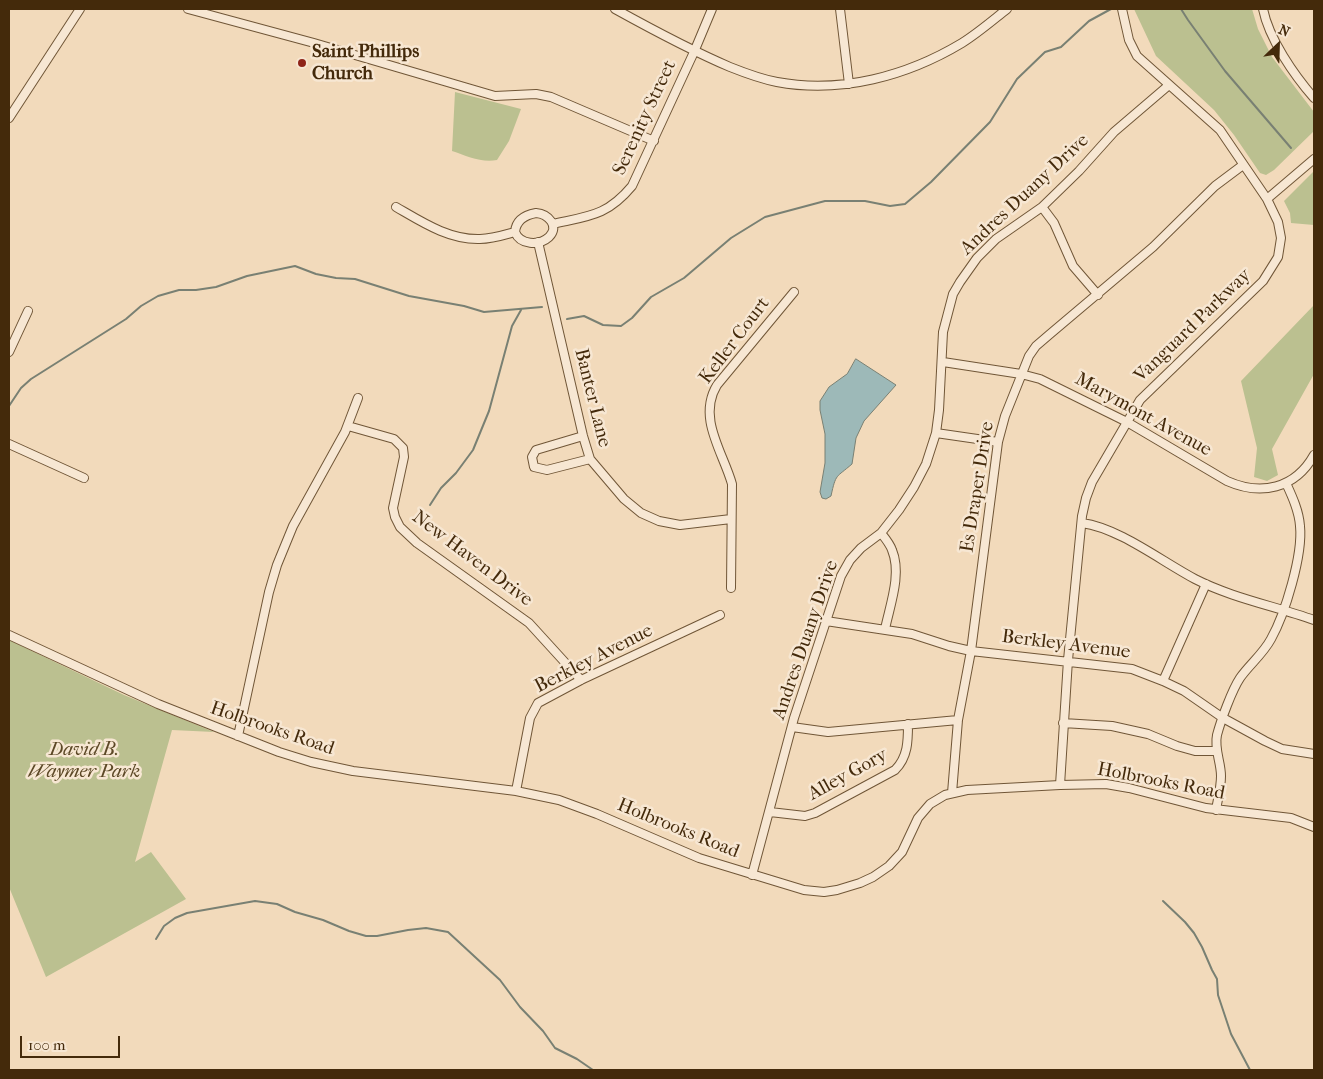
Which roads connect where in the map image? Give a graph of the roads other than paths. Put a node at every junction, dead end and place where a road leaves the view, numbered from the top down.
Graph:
1 (80, 9) edge
2 (188, 9) edge
3 (616, 9) edge
4 (712, 9) edge
5 (840, 9) edge
6 (1007, 9) edge
7 (1122, 9) edge
8 (1263, 9) edge
9 (694, 52) junction
10 (849, 84) junction
11 (1169, 86) junction
12 (1314, 98) edge
13 (9, 118) edge
14 (654, 141) junction
15 (1314, 159) edge
16 (1243, 164) junction
17 (1267, 199) junction
18 (396, 207) dead end
19 (1042, 207) junction
20 (553, 224) junction
21 (515, 232) junction
22 (538, 242) junction
23 (794, 292) dead end
24 (1098, 295) junction
25 (28, 311) dead end
26 (9, 352) edge
27 (943, 362) junction
28 (1022, 374) junction
29 (358, 398) dead end
30 (1127, 422) junction
31 (348, 426) junction
32 (936, 433) junction
33 (583, 436) junction
34 (998, 442) junction
35 (9, 444) edge
36 (1314, 456) edge
37 (590, 459) junction
38 (84, 478) dead end
39 (1286, 483) junction
40 (731, 519) junction
41 (1082, 523) junction
42 (881, 533) junction
43 (1206, 584) junction
44 (730, 588) dead end
45 (1283, 609) junction
46 (720, 615) dead end
47 (826, 620) junction
48 (1314, 620) edge
49 (885, 629) junction
50 (9, 635) edge
51 (971, 651) junction
52 (1068, 660) junction
53 (581, 680) junction
54 (1163, 681) junction
55 (1223, 718) junction
56 (958, 720) junction
57 (1063, 723) junction
58 (908, 724) junction
59 (792, 727) junction
60 (238, 736) junction
61 (1216, 751) junction
62 (1314, 754) edge
63 (1060, 785) junction
64 (516, 791) junction
65 (952, 792) junction
66 (1216, 810) junction
67 (770, 812) junction
68 (1314, 827) edge
69 (752, 875) junction

1 - 13 street
2 - 14 street
3 - 9 street
4 - 9 street, Serenity Street
5 - 10 street
6 - 10 street
7 - 11 street, Vanguard Parkway
8 - 12 street
9 - 10 street
9 - 14 street, Serenity Street
11 - 16 street, Vanguard Parkway
11 - 19 street, Andres Duany Drive
14 - 20 street, Serenity Street
15 - 17 street
16 - 17 street, Vanguard Parkway
16 - 24 street, Es Draper Drive
17 - 30 street, Vanguard Parkway
18 - 21 street
19 - 24 street
19 - 27 street, Andres Duany Drive
20 - 21 street
20 - 22 street
21 - 22 street
22 - 33 street, Banter Lane
23 - 40 street, Keller Court
24 - 28 street, Es Draper Drive
25 - 26 street
27 - 28 street, Marymont Avenue
27 - 32 street, Andres Duany Drive
28 - 30 street, Marymont Avenue
28 - 34 street, Es Draper Drive
29 - 31 street
30 - 39 street, Marymont Avenue
30 - 41 street
31 - 53 street, New Haven Drive
31 - 60 street
32 - 34 street
32 - 42 street, Andres Duany Drive
33 - 37 street, Banter Lane
33 - 37 street
34 - 51 street, Es Draper Drive
35 - 38 street
36 - 39 street, Marymont Avenue
37 - 40 street, Banter Lane
39 - 45 street
40 - 44 street, Keller Court
41 - 43 street
41 - 52 street
42 - 47 street, Andres Duany Drive
42 - 49 street
43 - 45 street
43 - 54 street
45 - 48 street
45 - 55 street
46 - 53 street, Berkley Avenue
47 - 49 street, Berkley Avenue
47 - 59 street, Andres Duany Drive
49 - 51 street, Berkley Avenue
50 - 60 street, Holbrooks Road
51 - 52 street, Berkley Avenue
51 - 56 street, Es Draper Drive
52 - 54 street, Berkley Avenue
52 - 57 street
53 - 64 street, Berkley Avenue
54 - 55 street, Berkley Avenue
55 - 61 street
55 - 62 street, Berkley Avenue
56 - 58 street
56 - 65 street, Es Draper Drive
57 - 61 street
57 - 63 street
58 - 59 street
58 - 67 street, Alley Gory
59 - 67 street, Andres Duany Drive
60 - 64 street, Holbrooks Road
61 - 66 street
63 - 65 street, Holbrooks Road
63 - 66 street, Holbrooks Road
64 - 69 street, Holbrooks Road
65 - 69 street, Holbrooks Road
66 - 68 street, Holbrooks Road
67 - 69 street, Andres Duany Drive

